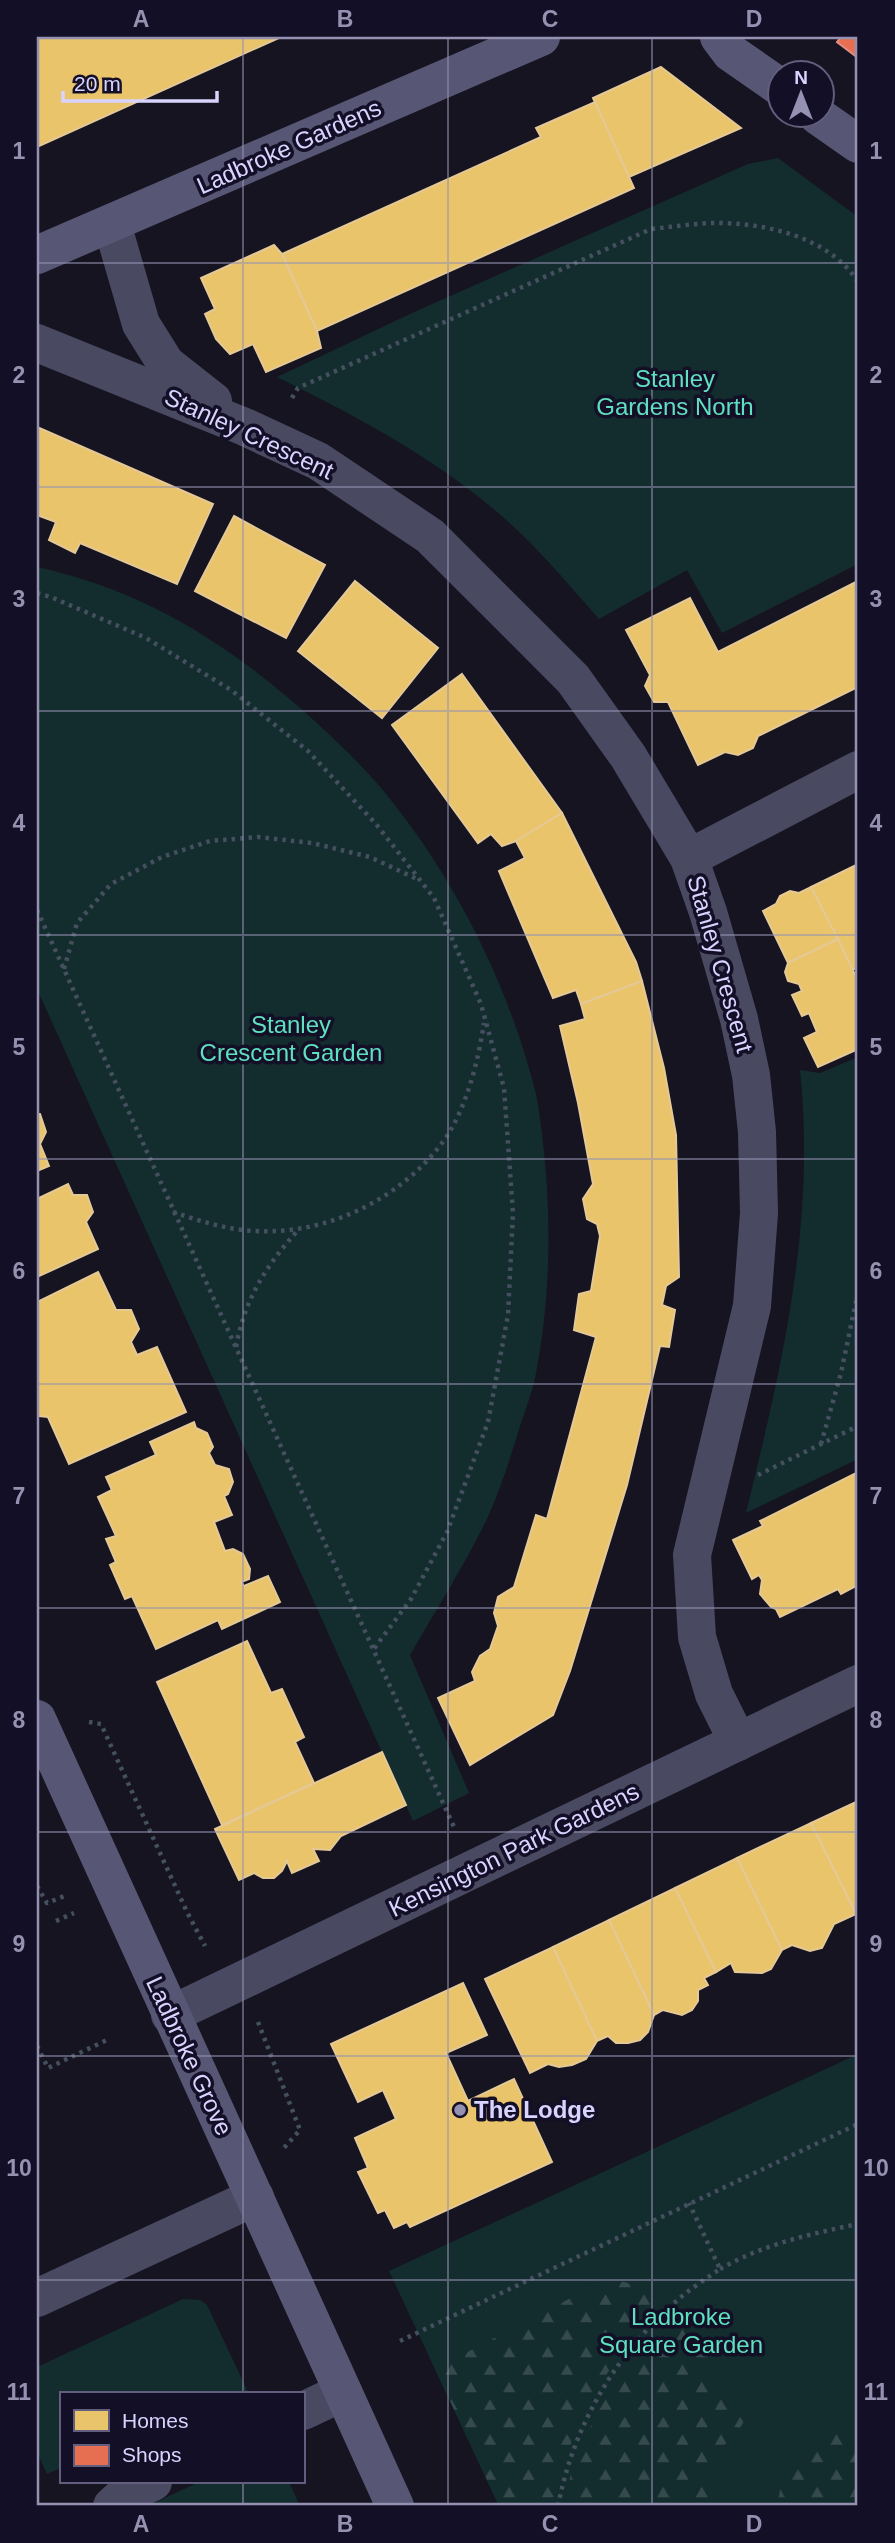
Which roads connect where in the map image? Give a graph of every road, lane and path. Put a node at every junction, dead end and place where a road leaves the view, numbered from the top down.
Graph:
1 (541, 37) edge
2 (719, 37) edge
3 (766, 79) edge
4 (836, 129) edge
5 (858, 144) edge
6 (112, 224) junction
7 (37, 255) edge
8 (858, 268) edge
9 (853, 274) junction
10 (858, 282) edge
11 (37, 343) edge
12 (258, 433) junction
13 (37, 593) edge
14 (858, 770) edge
15 (688, 858) junction
16 (420, 880) junction
17 (37, 910) edge
18 (64, 970) junction
19 (485, 1019) junction
20 (173, 1212) junction
21 (299, 1229) junction
22 (858, 1292) edge
23 (236, 1348) junction
24 (858, 1426) edge
25 (821, 1445) junction
26 (712, 1465) junction
27 (373, 1650) junction
28 (858, 1684) edge
29 (37, 1719) edge
30 (101, 1724) dead end
31 (738, 1742) junction
32 (162, 1856) junction
33 (151, 1860) dead end
34 (474, 1869) junction
35 (170, 1874) junction
36 (158, 1878) dead end
37 (37, 1886) edge
38 (71, 1893) dead end
39 (78, 1911) dead end
40 (56, 1921) dead end
41 (232, 1986) junction
42 (170, 2014) junction
43 (109, 2039) dead end
44 (37, 2046) edge
45 (858, 2124) edge
46 (300, 2130) dead end
47 (255, 2197) junction
48 (689, 2203) junction
49 (858, 2224) edge
50 (720, 2269) junction
51 (37, 2298) edge
52 (400, 2341) dead end
53 (343, 2392) junction
54 (304, 2411) edge
55 (149, 2484) edge
56 (112, 2506) edge
57 (395, 2506) edge
58 (558, 2506) edge

1 - 6 main road, Ladbroke Gardens
2 - 3 main road
4 - 5 main road
6 - 7 main road, Ladbroke Gardens
6 - 12 street
8 - 9 path
9 - 10 path
9 - 12 path
11 - 12 street, Stanley Crescent
12 - 15 street, Stanley Crescent
13 - 16 path
14 - 15 street
15 - 26 street, Stanley Crescent
16 - 18 path
16 - 19 path
17 - 18 path
18 - 20 path
19 - 21 path
19 - 27 path
20 - 21 path
20 - 23 path
21 - 23 path
22 - 25 path
23 - 27 path
24 - 25 path
25 - 26 path
26 - 31 street, Stanley Crescent
27 - 34 path
28 - 31 street, Kensington Park Gardens
29 - 42 main road, Ladbroke Grove
30 - 32 path
31 - 34 street, Kensington Park Gardens
32 - 33 path
32 - 35 path
34 - 41 street, Kensington Park Gardens
35 - 36 path
35 - 41 path
37 - 38 path
39 - 40 path
41 - 42 street, Kensington Park Gardens
41 - 46 path
42 - 47 main road, Ladbroke Grove
43 - 44 path
45 - 48 path
47 - 51 street
47 - 53 main road, Ladbroke Grove
48 - 50 path
48 - 52 path
49 - 50 path
50 - 58 path
53 - 54 street
53 - 57 main road, Ladbroke Grove
55 - 56 street

